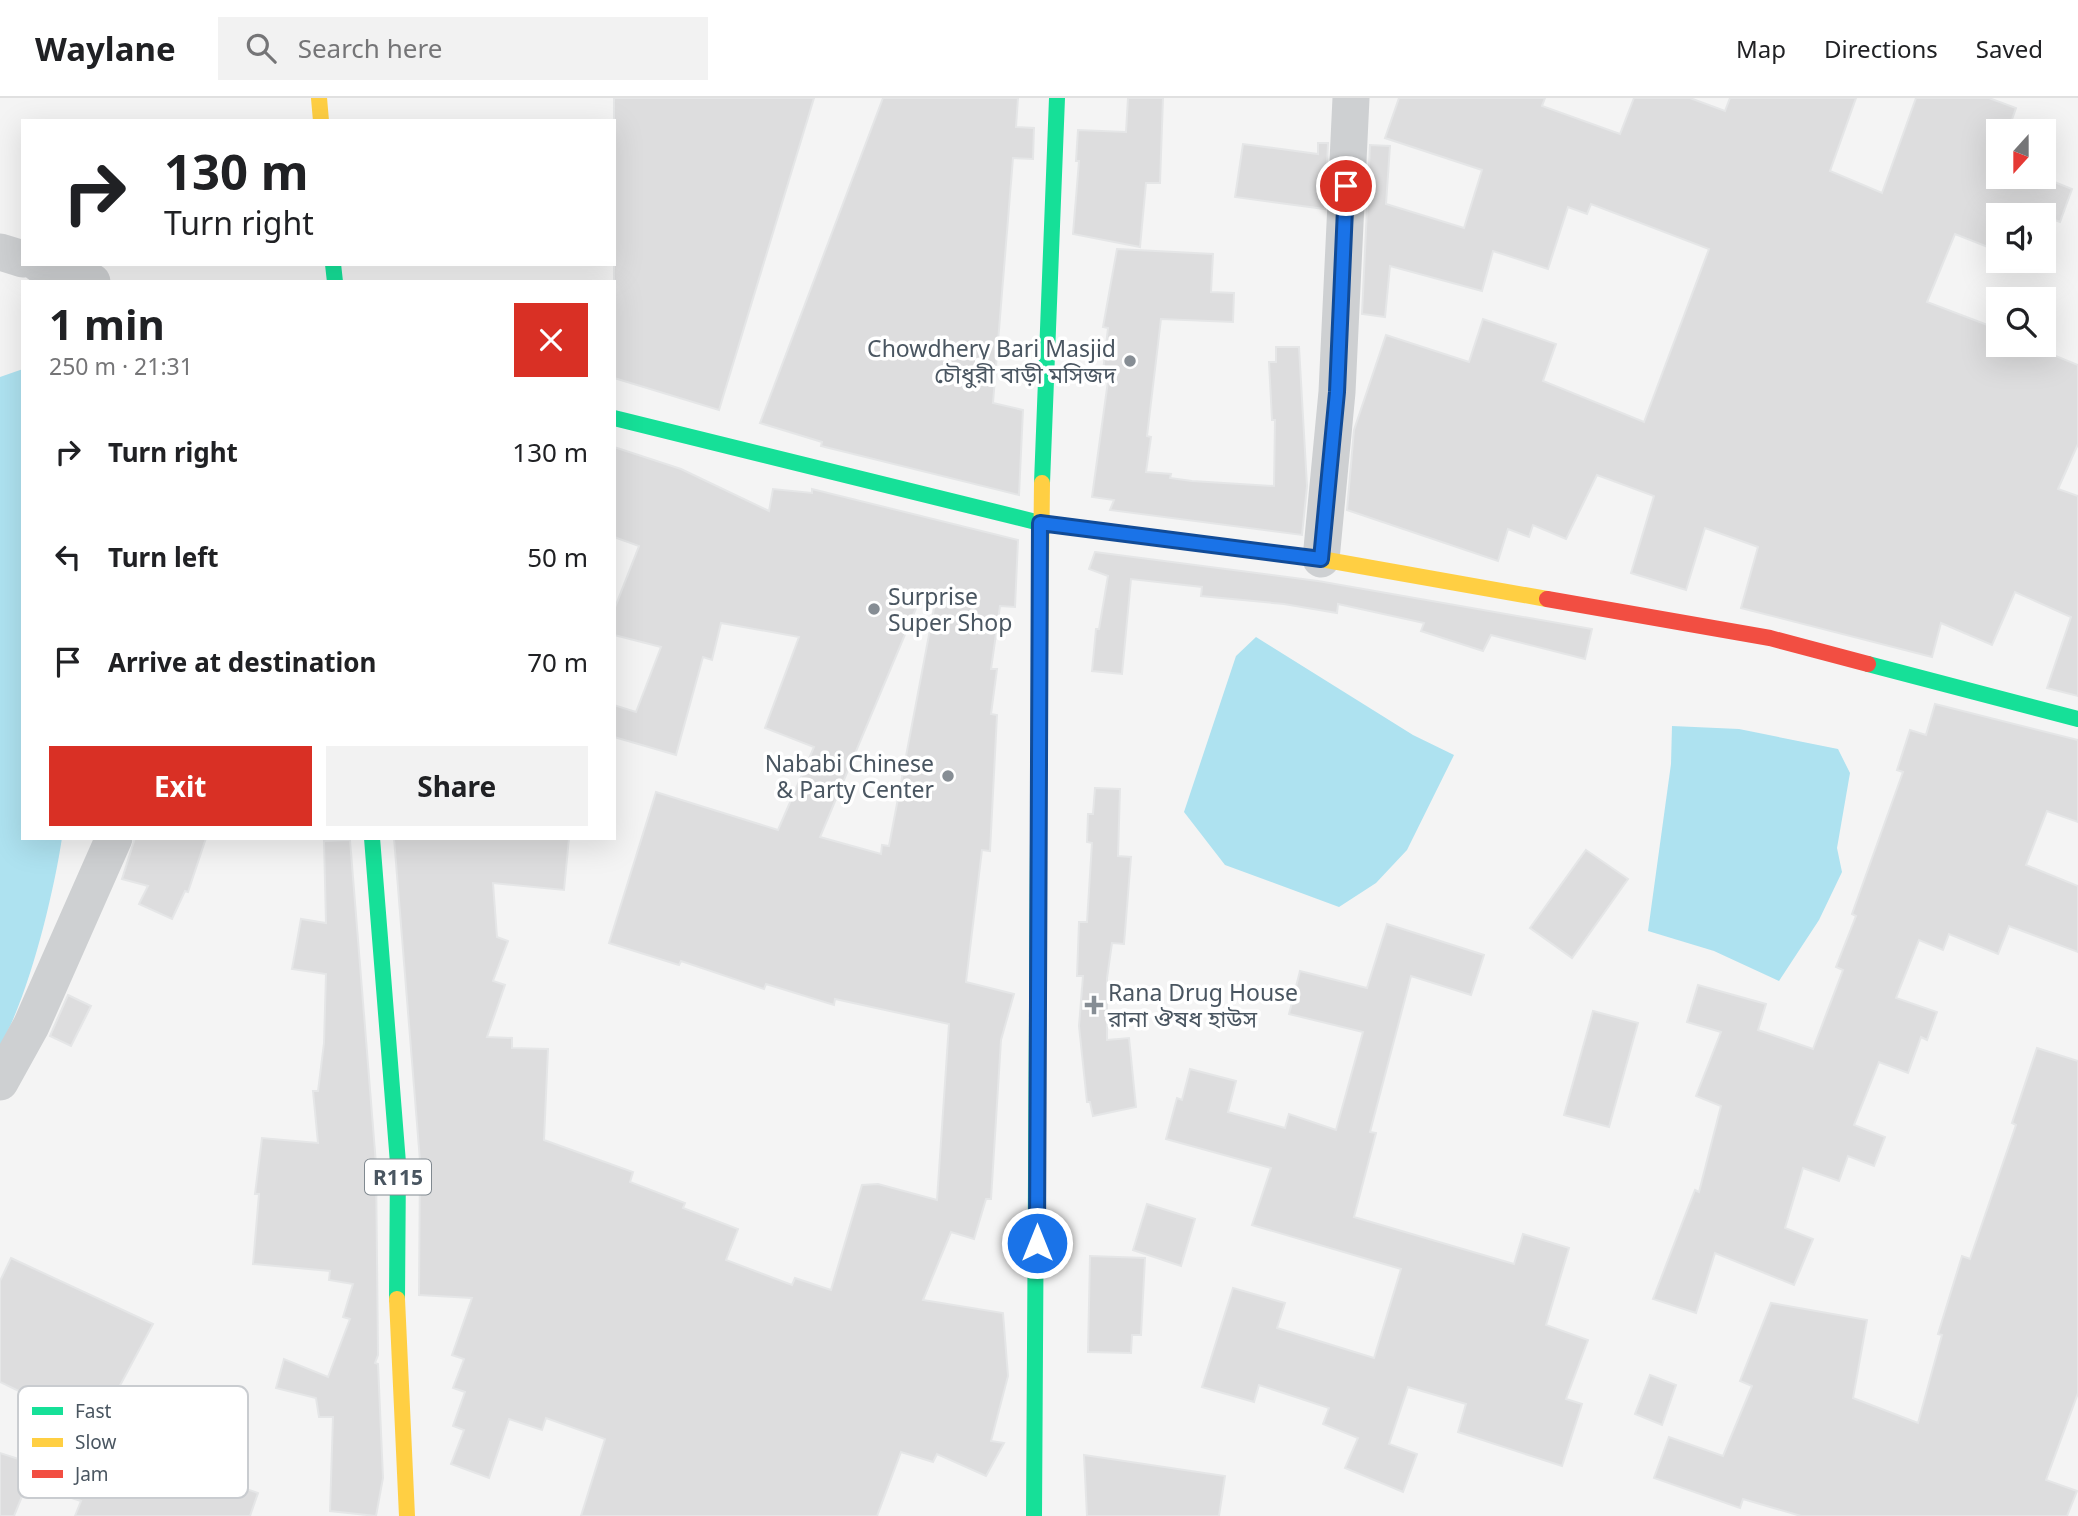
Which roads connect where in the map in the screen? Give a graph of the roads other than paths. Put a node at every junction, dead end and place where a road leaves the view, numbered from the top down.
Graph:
1 (319, 98) edge
2 (1057, 98) edge
3 (1352, 98) edge
4 (321, 119) edge
5 (0, 252) edge
6 (21, 258) edge
7 (45, 266) edge
8 (86, 280) edge
9 (616, 418) edge
10 (1040, 523) junction
11 (1321, 559) junction
12 (2078, 719) edge
13 (113, 840) edge
14 (372, 840) edge
15 (0, 1082) edge
16 (407, 1516) edge
17 (1034, 1516) edge

1 - 4 main road
2 - 10 main road
3 - 11 street
5 - 6 street
7 - 8 street
9 - 10 main road
10 - 11 main road
10 - 17 main road
11 - 12 main road
13 - 15 street
14 - 16 main road, R115

